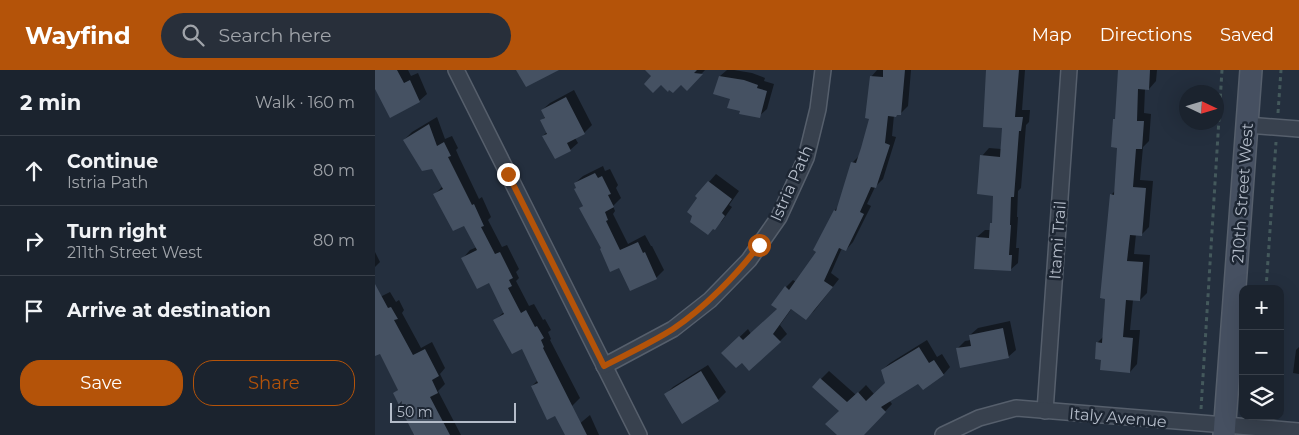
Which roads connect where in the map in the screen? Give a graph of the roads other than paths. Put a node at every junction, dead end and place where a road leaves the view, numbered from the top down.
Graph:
1 (455, 70) edge
2 (823, 70) edge
3 (1069, 70) edge
4 (1251, 70) edge
5 (1247, 125) junction
6 (1299, 129) edge
7 (604, 366) junction
8 (1045, 411) junction
9 (1224, 430) edge
10 (1299, 431) edge
11 (639, 435) edge
12 (943, 435) edge

1 - 7 street
2 - 7 street, Istria Path
3 - 8 street, Itami Trail
4 - 5 street, 210th Street West
5 - 6 street
5 - 9 street, 210th Street West
7 - 11 street
8 - 9 street, Italy Avenue
8 - 12 street, Italy Avenue
9 - 10 street, Italy Avenue

